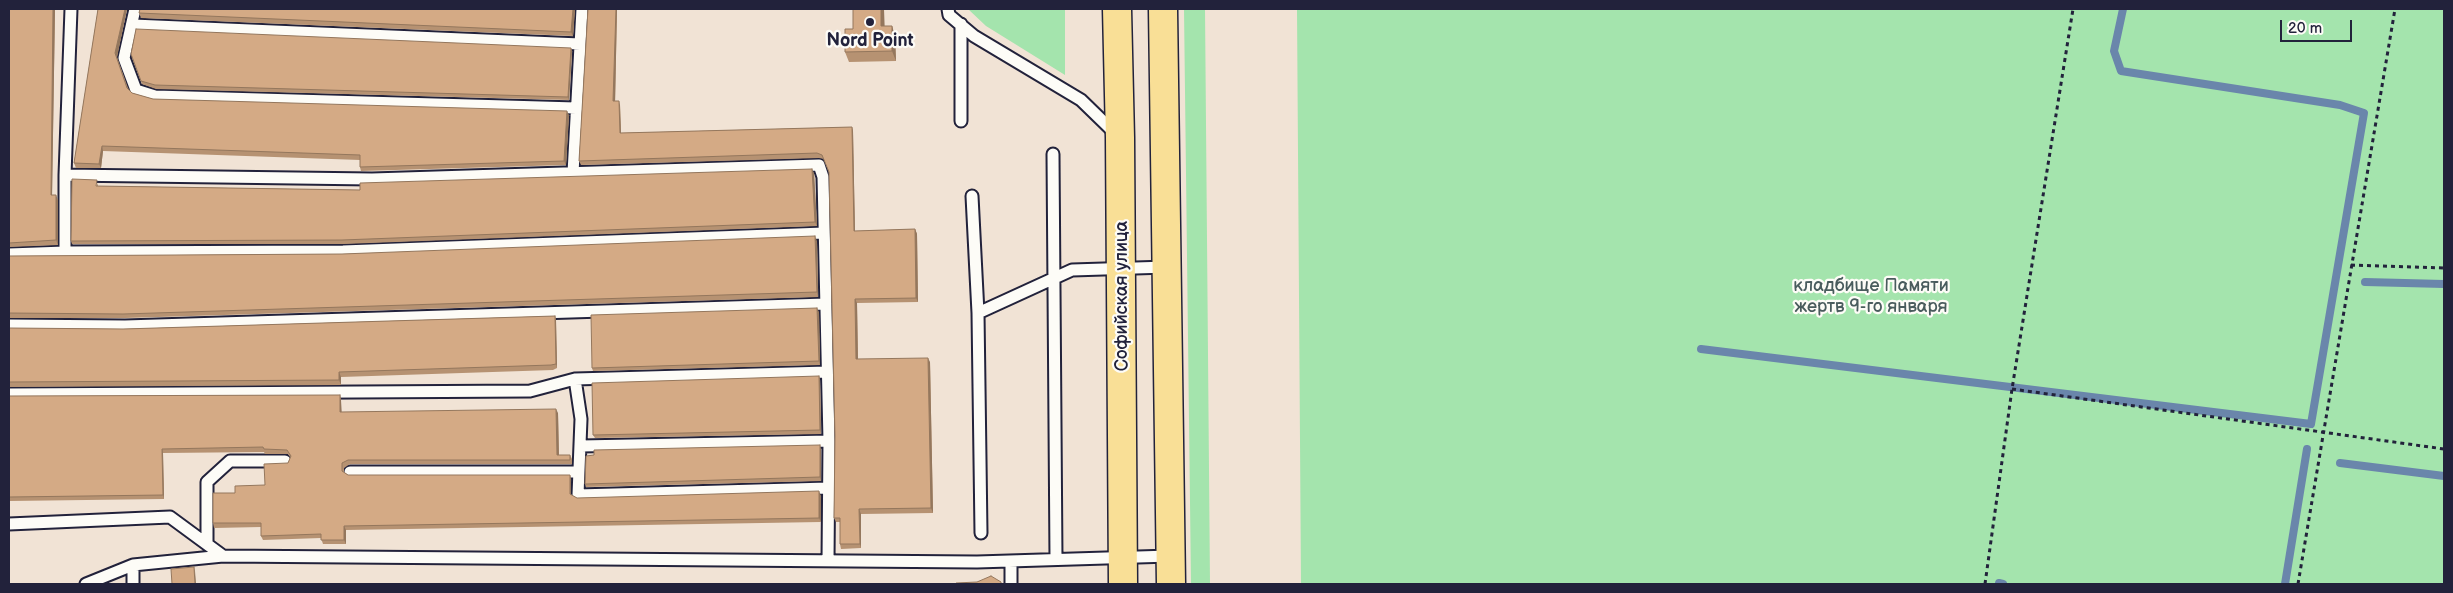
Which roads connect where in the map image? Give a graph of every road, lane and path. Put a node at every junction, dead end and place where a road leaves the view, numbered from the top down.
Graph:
1 (71, 9) edge
2 (135, 9) edge
3 (582, 9) edge
4 (948, 9) edge
5 (1117, 9) edge
6 (1163, 9) edge
7 (2073, 9) edge
8 (2395, 9) edge
9 (961, 24) junction
10 (133, 25) junction
11 (580, 44) junction
12 (576, 108) junction
13 (960, 121) dead end
14 (1120, 138) junction
15 (1053, 154) dead end
16 (573, 173) junction
17 (64, 175) junction
18 (972, 196) dead end
19 (824, 233) junction
20 (65, 252) junction
21 (9, 254) edge
22 (2351, 265) junction
23 (1167, 267) junction
24 (1122, 268) junction
25 (2444, 268) edge
26 (1053, 280) junction
27 (826, 304) junction
28 (978, 313) junction
29 (9, 325) edge
30 (827, 372) junction
31 (575, 379) junction
32 (2012, 389) junction
33 (9, 394) edge
34 (2322, 434) junction
35 (829, 441) junction
36 (581, 446) junction
37 (2444, 449) edge
38 (284, 461) edge
39 (350, 472) dead end
40 (578, 472) junction
41 (828, 488) junction
42 (9, 524) edge
43 (981, 533) dead end
44 (207, 544) junction
45 (223, 556) junction
46 (1123, 556) junction
47 (1170, 556) junction
48 (1056, 559) junction
49 (828, 561) junction
50 (1010, 561) junction
51 (133, 565) junction
52 (86, 584) edge
53 (133, 584) edge
54 (1011, 584) edge
55 (1123, 584) edge
56 (1171, 584) edge
57 (1985, 584) edge
58 (2298, 584) edge

1 - 17 lane
2 - 10 lane
3 - 11 lane
4 - 9 lane
5 - 14 main road, Софийская улица
6 - 23 main road
7 - 32 path
8 - 22 path
9 - 13 lane
9 - 14 lane
10 - 11 lane
10 - 12 lane
11 - 12 lane
12 - 16 lane
14 - 24 main road, Софийская улица
15 - 26 lane
16 - 17 lane
16 - 19 lane
17 - 20 lane
18 - 28 lane
19 - 20 lane
19 - 27 lane
20 - 21 lane
22 - 25 path
22 - 34 path
23 - 24 lane
23 - 47 main road
24 - 26 lane
24 - 46 main road, Софийская улица
26 - 28 lane
26 - 48 lane
27 - 29 lane
27 - 30 lane
28 - 43 lane
30 - 31 lane
30 - 35 lane
31 - 33 lane
31 - 36 lane
32 - 34 path
32 - 57 path
34 - 37 path
34 - 58 path
35 - 36 lane
35 - 41 lane
36 - 40 lane
38 - 44 lane
39 - 40 lane
40 - 41 lane
41 - 49 lane
42 - 44 lane
44 - 45 lane
45 - 49 lane
45 - 51 lane
46 - 47 lane
46 - 48 lane
46 - 55 main road, Софийская улица
47 - 56 main road
48 - 50 lane
49 - 50 lane
50 - 54 lane
51 - 52 lane
51 - 53 lane

